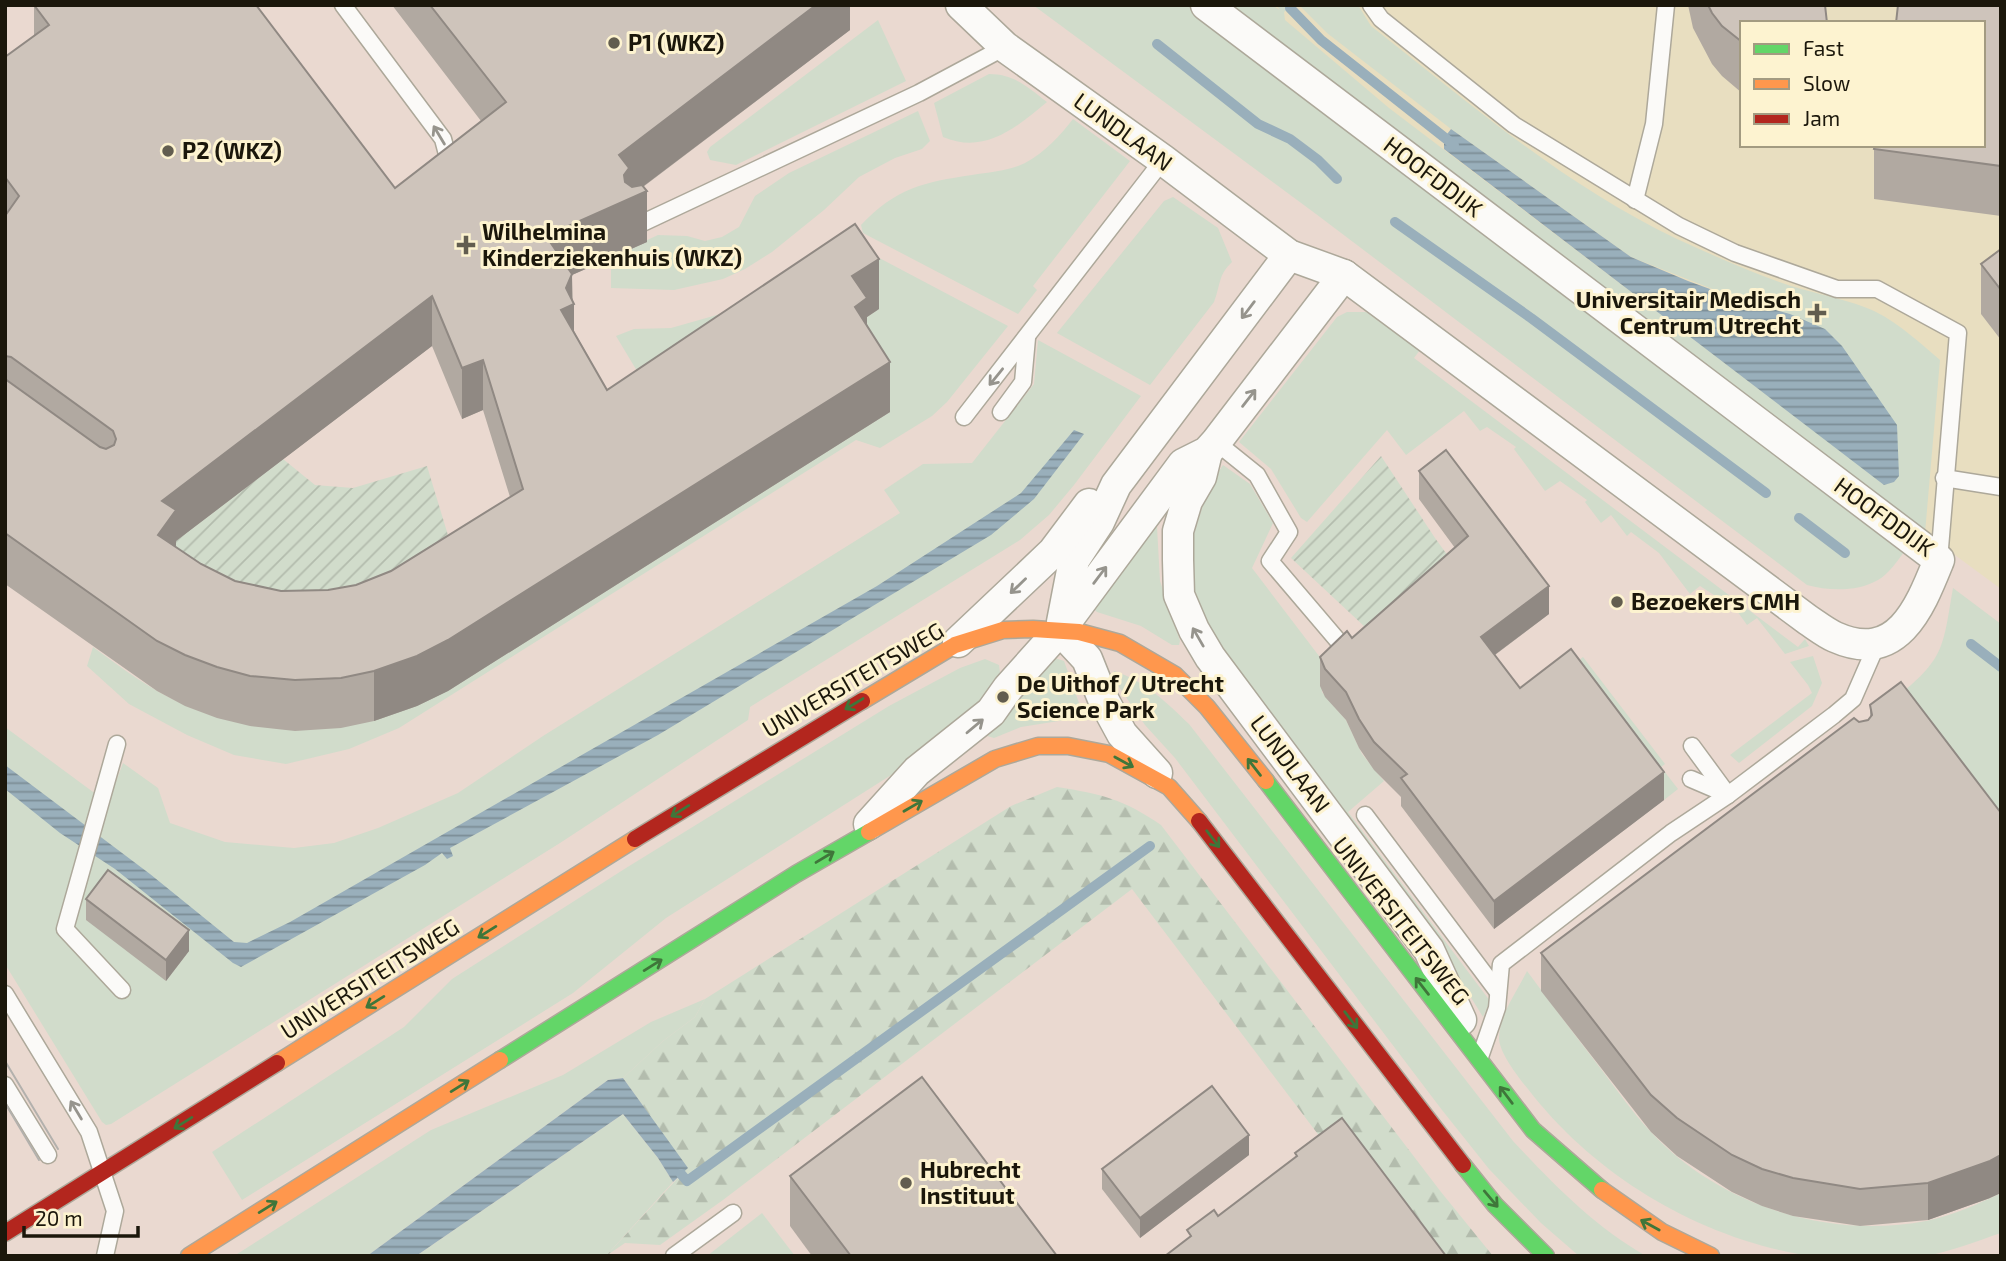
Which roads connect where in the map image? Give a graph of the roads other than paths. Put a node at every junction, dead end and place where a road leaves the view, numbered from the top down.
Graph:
1 (343, 5) edge
2 (961, 5) edge
3 (1206, 5) edge
4 (1371, 5) edge
5 (1666, 5) edge
6 (1005, 47) junction
7 (1163, 160) junction
8 (432, 185) edge
9 (1635, 201) junction
10 (634, 227) edge
11 (1289, 255) junction
12 (1344, 275) junction
13 (1027, 338) junction
14 (1001, 412) dead end
15 (964, 416) dead end
16 (1211, 447) junction
17 (1944, 478) junction
18 (1116, 485) junction
19 (2001, 486) edge
20 (1939, 560) junction
21 (1060, 630) junction
22 (1339, 642) edge
23 (1877, 644) junction
24 (955, 645) junction
25 (117, 744) dead end
26 (1692, 746) dead end
27 (1691, 779) dead end
28 (1169, 787) junction
29 (1728, 795) junction
30 (1365, 815) dead end
31 (854, 840) junction
32 (122, 990) dead end
33 (1498, 992) junction
34 (5, 994) edge
35 (1479, 1059) junction
36 (5, 1085) edge
37 (48, 1155) dead end
38 (103, 1173) junction
39 (733, 1213) dead end
40 (5, 1233) edge
41 (105, 1256) edge
42 (189, 1256) edge
43 (674, 1256) edge
44 (1545, 1256) edge
45 (1711, 1256) edge

8 -> 1 lane
2 - 6 street, LUNDLAAN
3 - 20 street, HOOFDDIJK
4 - 9 lane, HOOFDDIJK
5 - 9 lane
6 - 7 street, LUNDLAAN
6 - 10 lane
7 - 11 street, LUNDLAAN
7 - 13 lane
9 - 17 lane, HOOFDDIJK
11 - 12 street, LUNDLAAN
11 -> 18 street
16 -> 12 street, LUNDLAAN
12 - 23 street, LUNDLAAN
13 - 14 lane
13 -> 15 lane
21 -> 16 street, LUNDLAAN
16 - 22 lane
35 -> 16 street, LUNDLAAN
17 - 19 lane
17 - 20 lane, HOOFDDIJK
18 - 21 street
18 -> 24 street
20 - 23 street
21 - 24 main road, UNIVERSITEITSWEG
21 - 28 street
31 -> 21 street, LUNDLAAN
35 -> 21 main road, UNIVERSITEITSWEG
23 - 29 lane
24 -> 38 main road, UNIVERSITEITSWEG
25 - 32 lane
26 - 29 lane
27 - 29 lane
31 -> 28 main road
28 -> 44 main road
29 - 33 lane
30 - 33 lane
42 -> 31 main road
33 - 35 lane
38 -> 34 lane
45 -> 35 main road, UNIVERSITEITSWEG
36 - 37 lane
38 - 40 main road, UNIVERSITEITSWEG
38 - 41 lane
39 - 43 lane

